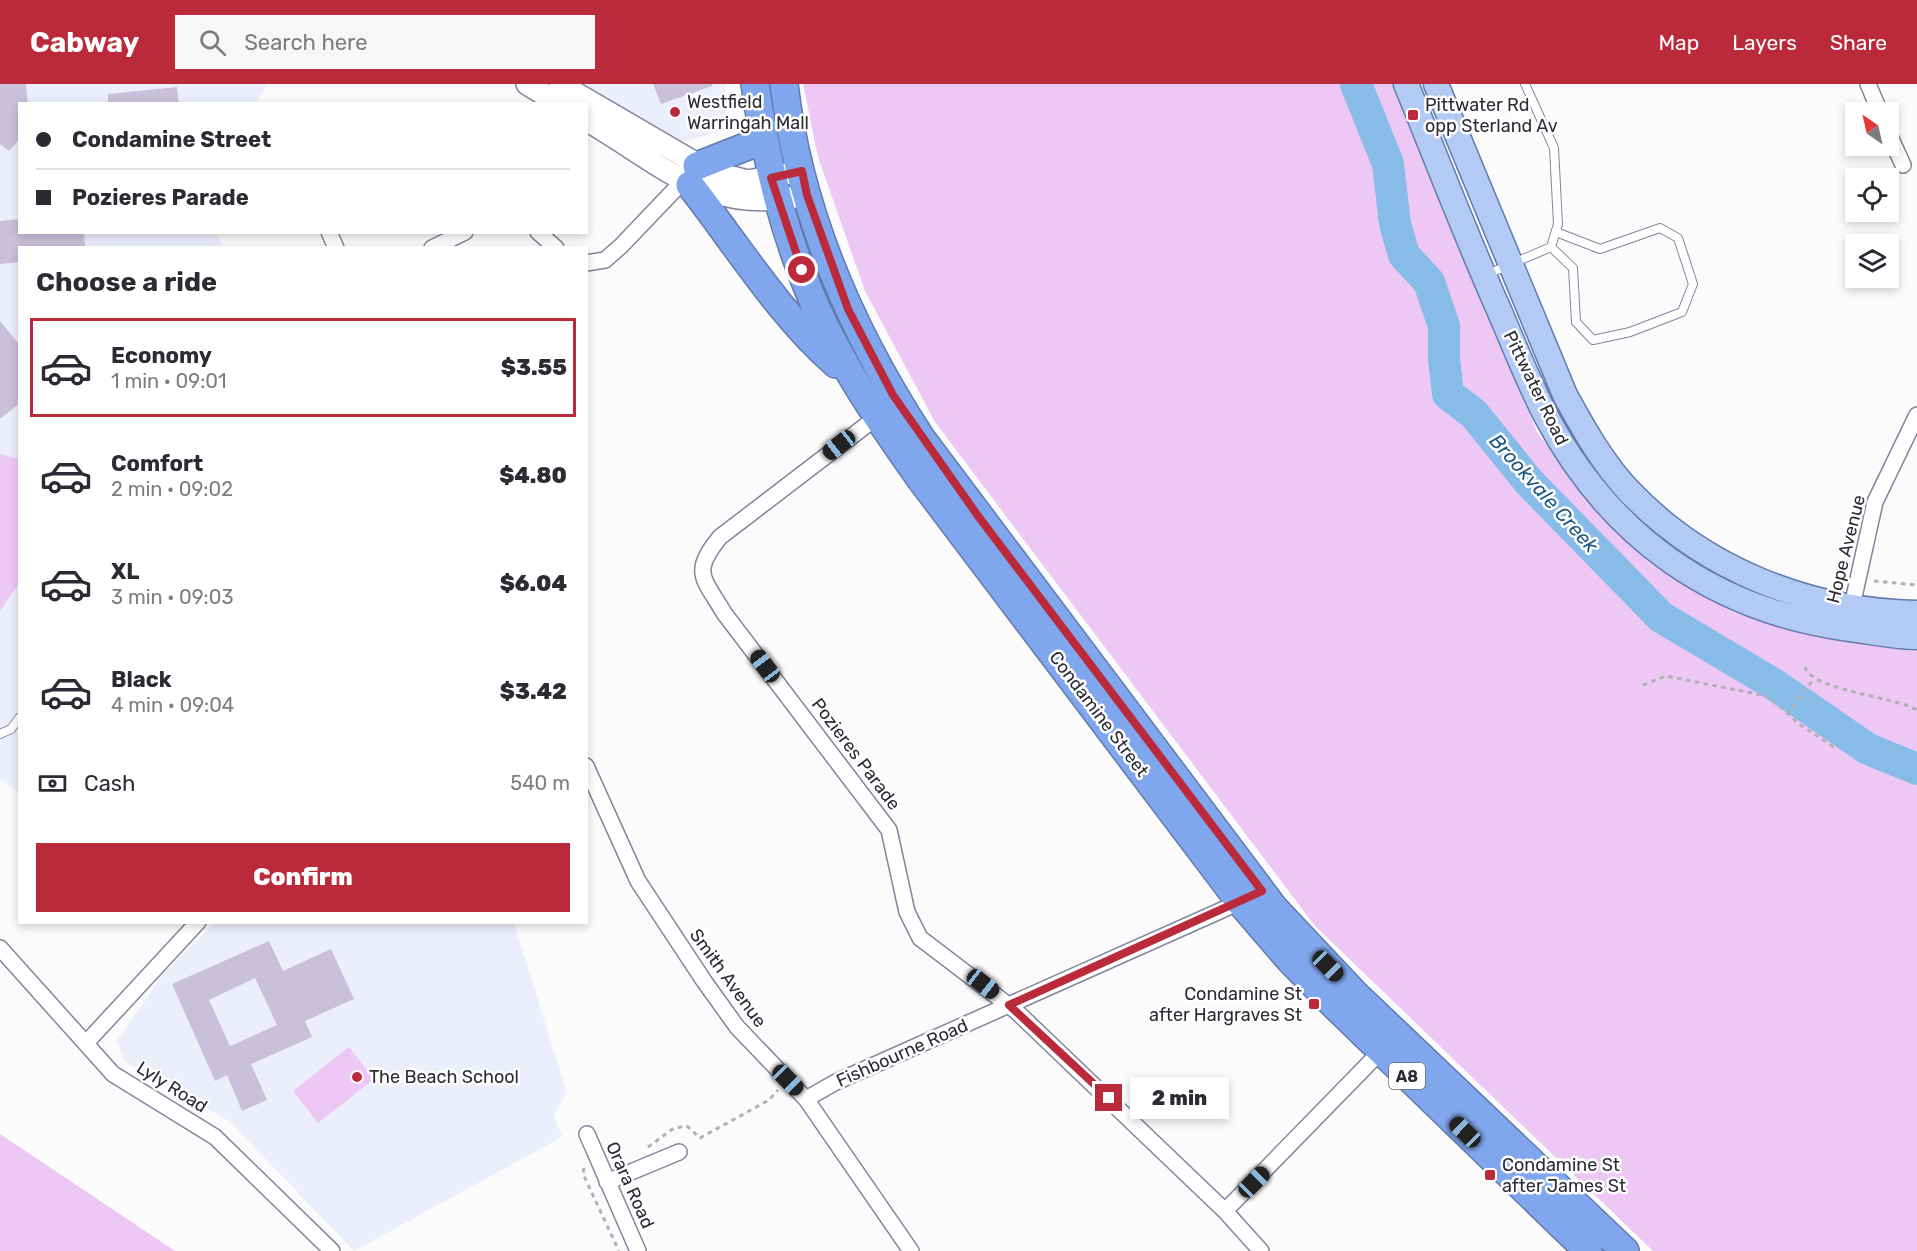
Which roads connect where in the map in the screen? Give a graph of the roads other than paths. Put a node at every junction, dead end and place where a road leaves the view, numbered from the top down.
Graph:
1 (527, 84) edge
2 (560, 84) edge
3 (755, 84) edge
4 (784, 84) edge
5 (1406, 84) edge
6 (1436, 84) edge
7 (1525, 84) edge
8 (1868, 84) edge
9 (557, 102) edge
10 (585, 102) edge
11 (1876, 102) edge
12 (588, 104) edge
13 (588, 121) edge
14 (763, 140) junction
15 (1899, 156) edge
16 (1903, 165) dead end
17 (690, 177) junction
18 (804, 183) junction
19 (775, 190) junction
20 (1556, 232) junction
21 (461, 234) edge
22 (540, 234) edge
23 (436, 246) edge
24 (554, 246) edge
25 (1551, 247) junction
26 (588, 263) edge
27 (1510, 265) junction
28 (1483, 275) junction
29 (855, 381) junction
30 (1917, 415) edge
31 (877, 417) junction
32 (1917, 613) edge
33 (1849, 618) junction
34 (1917, 637) edge
35 (18, 720) edge
36 (0, 734) edge
37 (588, 770) edge
38 (1251, 896) junction
39 (196, 924) edge
40 (0, 948) edge
41 (1009, 1005) junction
42 (87, 1042) junction
43 (1381, 1051) junction
44 (807, 1099) junction
45 (587, 1134) dead end
46 (679, 1152) dead end
47 (607, 1182) junction
48 (1225, 1211) junction
49 (1582, 1241) edge
50 (332, 1251) edge
51 (638, 1251) edge
52 (911, 1251) edge
53 (1261, 1251) edge
54 (1624, 1251) edge

1 - 9 street
2 - 10 street
3 - 14 highway, Condamine Street / A8
4 - 18 highway, Condamine Street / A8
5 - 28 main road, Pittwater Road
6 - 27 main road, Pittwater Road
7 - 20 lane
8 - 11 street
12 - 17 street
13 - 17 street
14 - 17 highway
14 - 19 highway, Condamine Street / A8
15 - 16 street
17 - 19 street
17 - 26 street
17 - 29 highway
18 - 19 street
18 - 38 highway, Condamine Street / A8
19 - 29 highway, Condamine Street / A8
20 - 25 lane
20 - 25 lane
21 - 23 street
22 - 24 street
25 - 27 lane
27 - 28 lane
27 - 33 main road, Pittwater Road
28 - 33 main road, Pittwater Road
29 - 31 highway, Condamine Street / A8
30 - 33 street, Hope Avenue
31 - 38 highway, Condamine Street / A8
31 - 41 street, Pozieres Parade
32 - 33 main road, Pittwater Road
33 - 34 main road, Pittwater Road
35 - 36 lane
37 - 44 street, Smith Avenue
38 - 41 street, Fishbourne Road
38 - 43 highway, Condamine Street / A8
38 - 49 highway, Condamine Street / A8
39 - 42 street
40 - 42 street, Lyly Road
41 - 44 street, Fishbourne Road
41 - 48 street, Pozieres Parade
42 - 50 street, Lyly Road
43 - 48 street
43 - 49 highway, Condamine Street / A8
44 - 52 street, Smith Avenue
45 - 47 street, Orara Road
46 - 47 street
47 - 51 street, Orara Road
48 - 53 street, Pozieres Parade
49 - 54 highway, Condamine Street / A8

